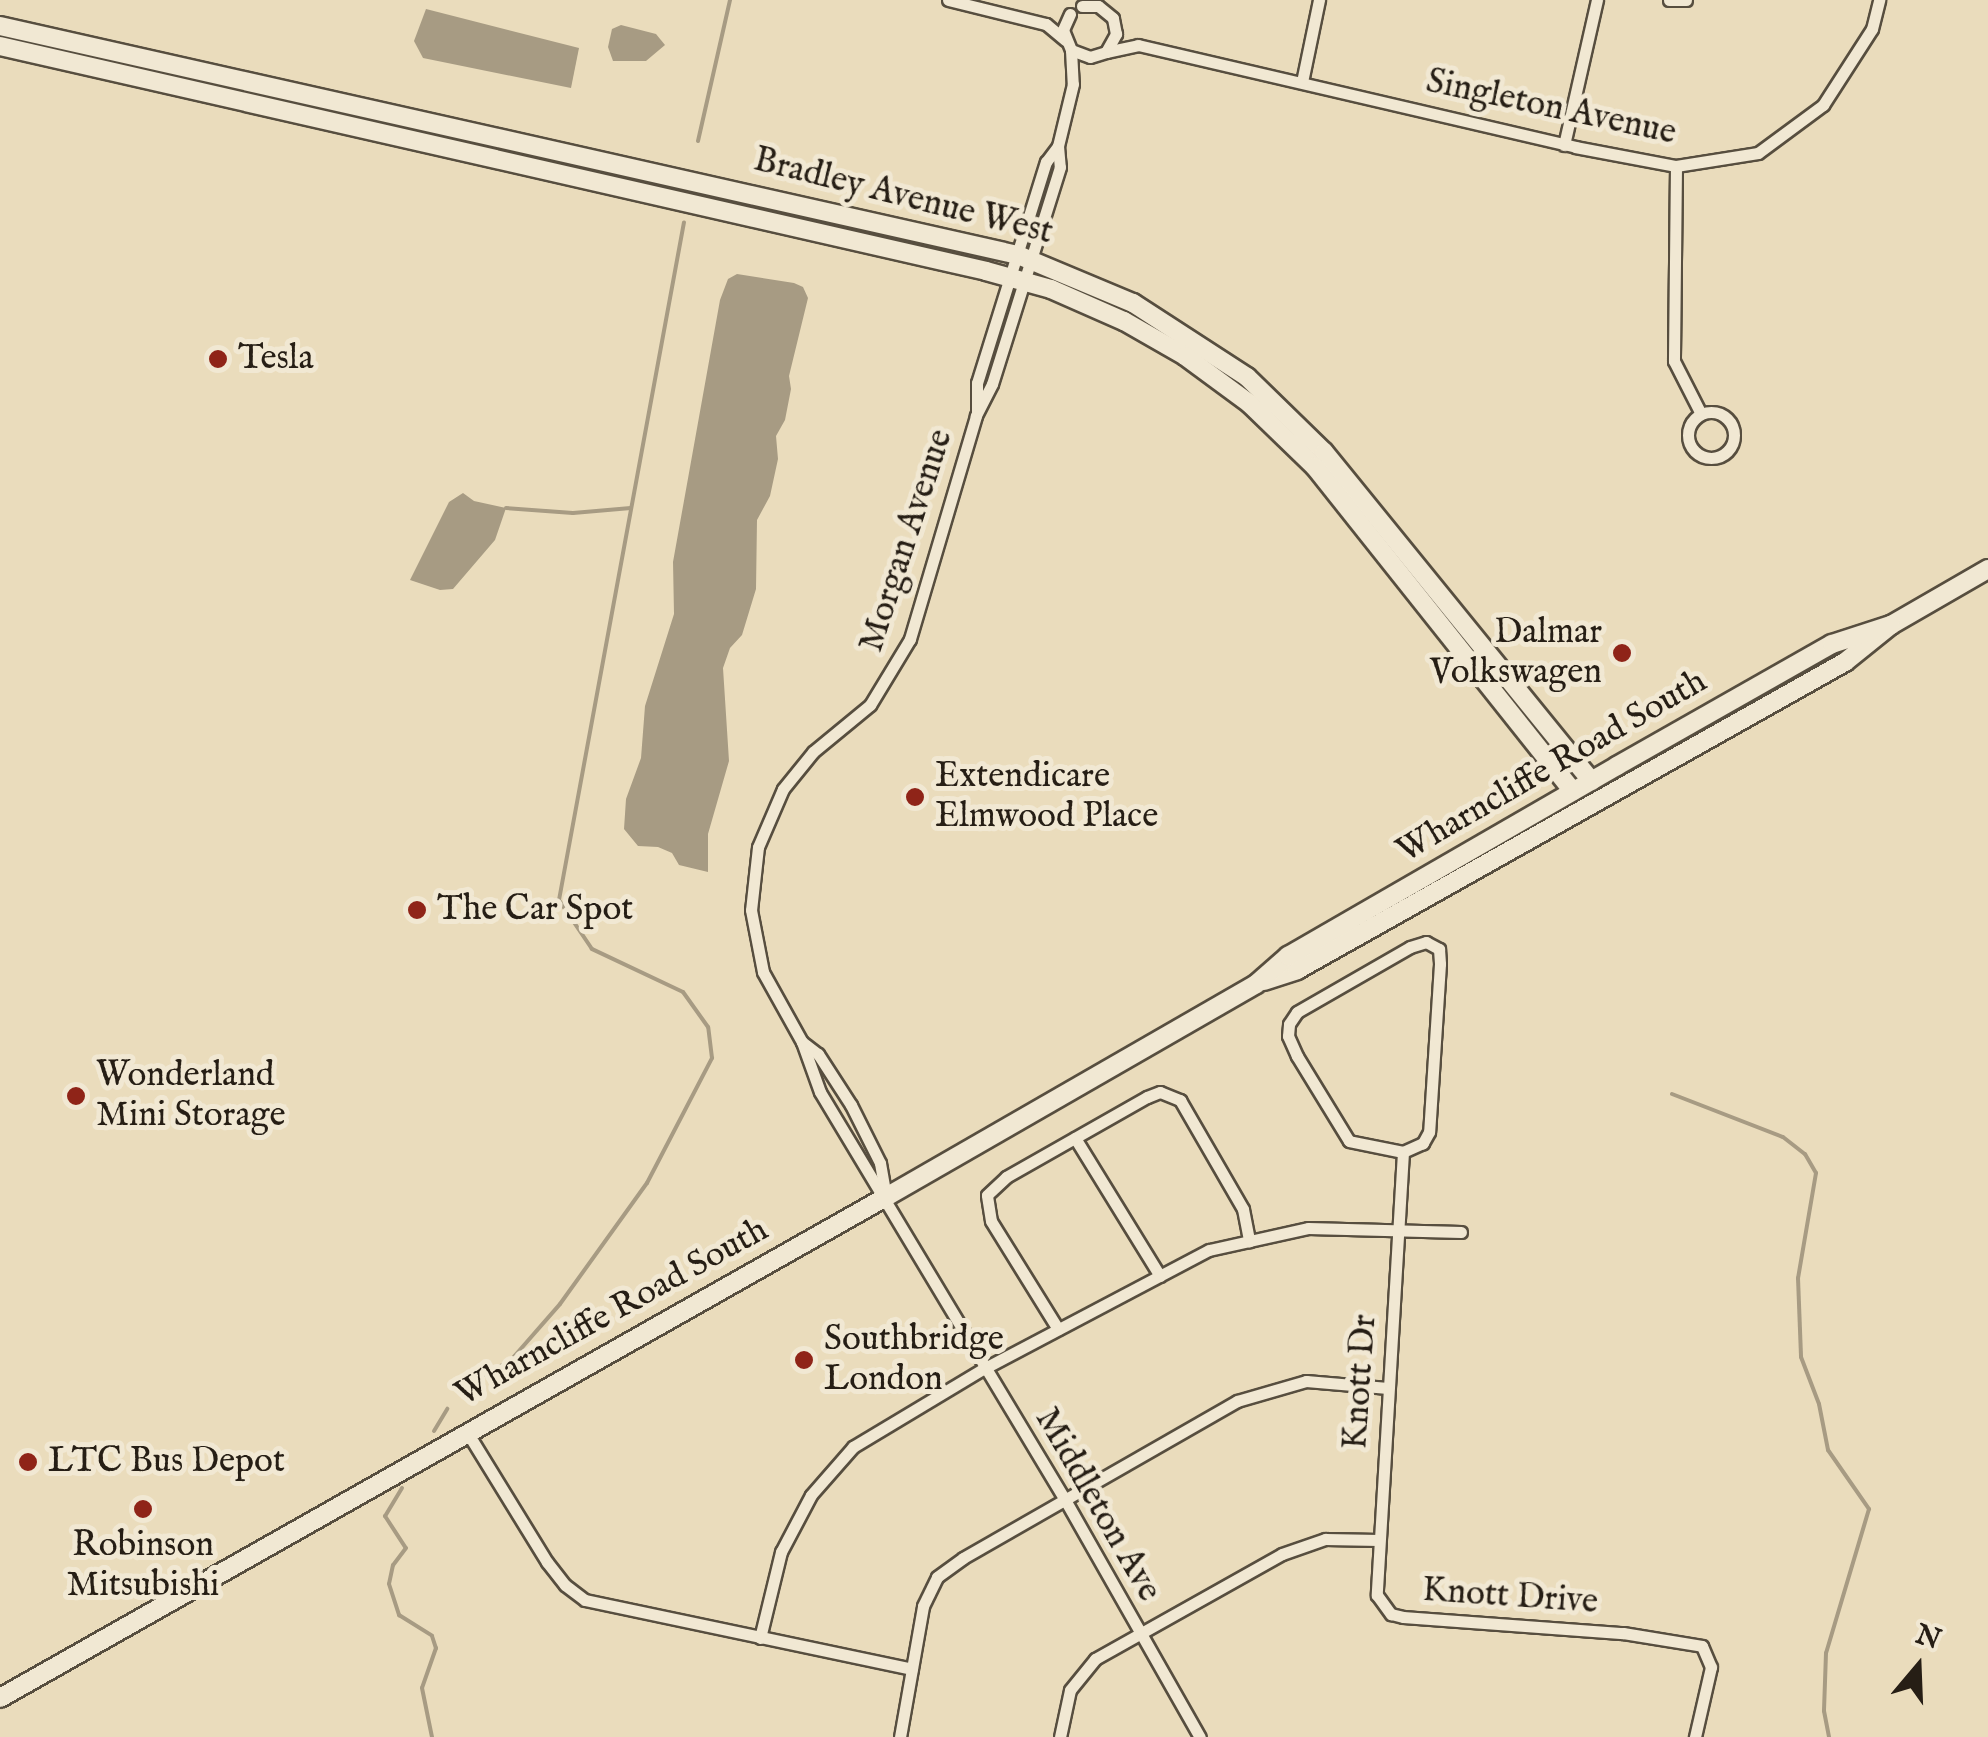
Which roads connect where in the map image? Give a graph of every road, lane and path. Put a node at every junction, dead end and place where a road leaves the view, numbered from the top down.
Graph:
1 (948, 0) edge
2 (1108, 0) edge
3 (1319, 0) edge
4 (1597, 0) edge
5 (1670, 0) edge
6 (1686, 0) edge
7 (1878, 0) edge
8 (1086, 3) edge
9 (1070, 14) junction
10 (1112, 18) junction
11 (1046, 24) junction
12 (0, 26) edge
13 (1068, 45) junction
14 (1138, 45) junction
15 (0, 46) edge
16 (1102, 54) junction
17 (1302, 82) junction
18 (1073, 84) junction
19 (1564, 145) junction
20 (1676, 166) junction
21 (1025, 257) junction
22 (1018, 279) junction
23 (1701, 414) junction
24 (1988, 568) edge
25 (1891, 625) junction
26 (1591, 781) junction
27 (1573, 791) junction
28 (1256, 984) junction
29 (802, 1042) junction
30 (1075, 1138) junction
31 (1403, 1152) junction
32 (886, 1197) junction
33 (1399, 1229) junction
34 (1460, 1232) dead end
35 (1250, 1241) junction
36 (1160, 1276) junction
37 (1058, 1329) junction
38 (983, 1369) junction
39 (1388, 1388) junction
40 (467, 1432) junction
41 (1064, 1498) junction
42 (1379, 1540) junction
43 (1142, 1635) junction
44 (760, 1638) junction
45 (912, 1670) junction
46 (0, 1698) edge
47 (900, 1737) edge
48 (1060, 1737) edge
49 (1200, 1737) edge
50 (1696, 1737) edge

1 - 11 street
2 - 10 street
3 - 17 street
4 - 19 street
5 - 6 street
7 - 20 street, Singleton Avenue
8 - 9 street
8 - 10 street
9 - 11 street
9 - 13 street
10 - 14 street
10 - 16 street
11 - 13 street
12 - 21 main road, Bradley Avenue West
13 - 16 street
13 - 18 street, Morgan Avenue
14 - 16 street, Singleton Avenue
14 - 17 street, Singleton Avenue
15 - 22 main road, Bradley Avenue West
16 - 18 street, Morgan Avenue
17 - 19 street, Singleton Avenue
18 - 21 street, Morgan Avenue
19 - 20 street, Singleton Avenue
20 - 23 street
21 - 22 street, Morgan Avenue
21 - 26 main road, Bradley Avenue West
22 - 27 main road, Bradley Avenue West
22 - 29 street, Morgan Avenue
23 - 23 street
24 - 25 main road, Wharncliffe Road South
25 - 26 main road, Wharncliffe Road South
25 - 28 main road, Wharncliffe Road South
26 - 27 main road, Wharncliffe Road South
27 - 28 main road, Wharncliffe Road South
28 - 32 main road, Wharncliffe Road South
29 - 32 street, Morgan Avenue
29 - 32 street, Morgan Avenue
30 - 35 street
30 - 36 street
30 - 37 street
31 - 31 street
31 - 33 street, Knott Dr
32 - 38 street, Middleton Ave
32 - 40 main road, Wharncliffe Road South
33 - 34 street
33 - 35 street
33 - 39 street, Knott Dr
35 - 36 street
36 - 37 street
37 - 38 street
38 - 41 street, Middleton Ave
38 - 44 street
39 - 41 street
39 - 42 street, Knott Dr
40 - 44 street
40 - 46 main road, Wharncliffe Road South
41 - 43 street, Middleton Ave
41 - 45 street
42 - 43 street
42 - 50 street, Knott Drive
43 - 48 street
43 - 49 street, Middleton Ave
44 - 45 street
45 - 47 street

